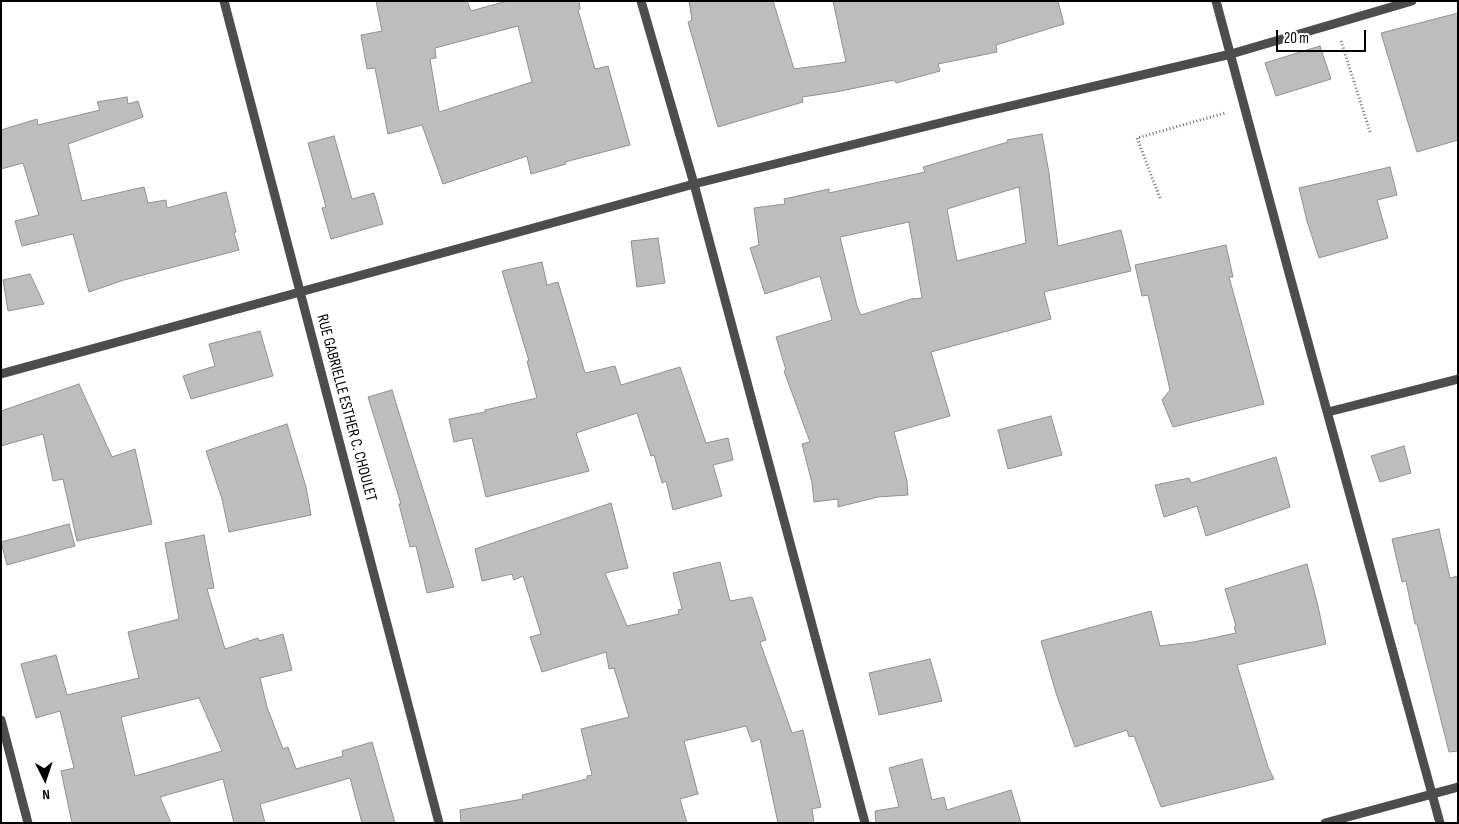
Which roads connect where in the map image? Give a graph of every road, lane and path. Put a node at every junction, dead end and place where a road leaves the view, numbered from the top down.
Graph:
1 (224, 1) edge
2 (641, 1) edge
3 (1216, 1) edge
4 (1412, 1) edge
5 (1336, 23) junction
6 (1231, 54) junction
7 (1245, 107) junction
8 (1370, 132) dead end
9 (694, 184) junction
10 (1160, 198) dead end
11 (300, 292) junction
12 (1, 374) edge
13 (1458, 379) edge
14 (1328, 412) junction
15 (1, 720) edge
16 (1458, 787) edge
17 (1433, 793) junction
18 (28, 823) edge
19 (439, 823) edge
20 (865, 823) edge
21 (1325, 823) edge
22 (1440, 823) edge

1 - 11 street, RUE GABRIELLE ESTHER C. CHOULET
2 - 9 street
3 - 6 street
4 - 5 street
5 - 6 street
5 - 8 path
6 - 7 street
6 - 9 street
7 - 10 path
7 - 14 street
9 - 11 street
9 - 20 street
11 - 12 street
11 - 19 street, RUE GABRIELLE ESTHER C. CHOULET
13 - 14 street
14 - 17 street
15 - 18 street
16 - 17 street
17 - 21 street
17 - 22 street

